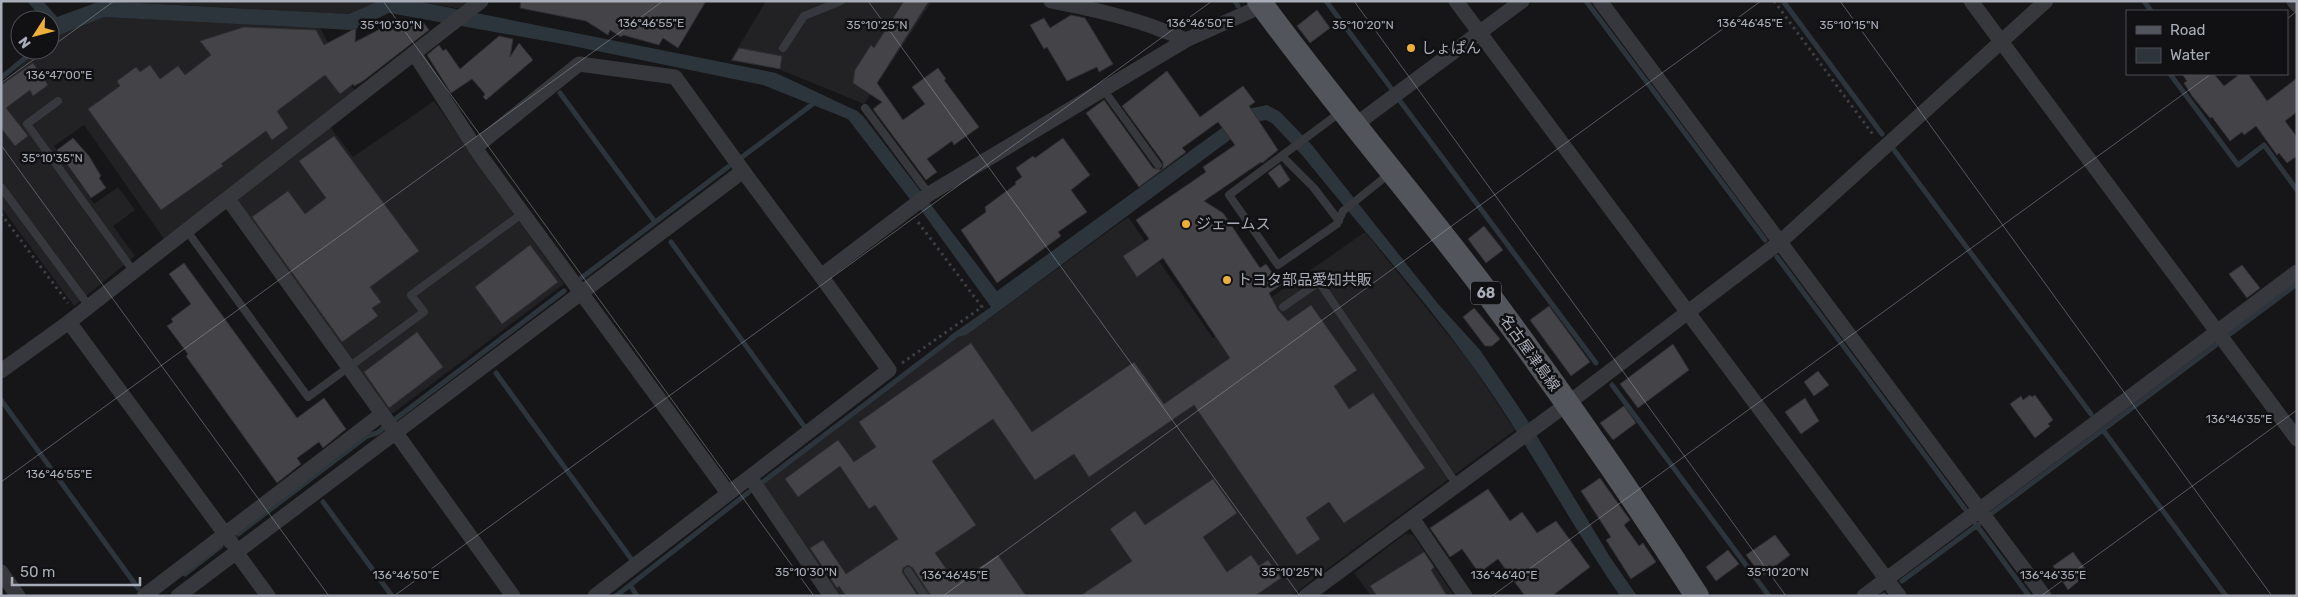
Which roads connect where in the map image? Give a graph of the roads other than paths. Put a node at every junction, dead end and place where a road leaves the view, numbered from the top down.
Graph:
1 (841, 1) edge
2 (1051, 1) edge
3 (1456, 1) edge
4 (1522, 1) edge
5 (1600, 1) edge
6 (1970, 1) edge
7 (2046, 1) edge
8 (2294, 1) edge
9 (477, 4) edge
10 (1260, 4) edge
11 (2297, 5) edge
12 (1479, 33) junction
13 (1186, 40) junction
14 (2001, 42) junction
15 (783, 48) dead end
16 (414, 54) junction
17 (1103, 90) junction
18 (58, 101) dead end
19 (865, 108) dead end
20 (1349, 118) junction
21 (476, 146) junction
22 (1282, 156) junction
23 (1158, 165) dead end
24 (743, 170) junction
25 (1392, 172) junction
26 (1, 187) edge
27 (928, 194) junction
28 (228, 199) junction
29 (523, 213) junction
30 (1339, 221) junction
31 (187, 231) junction
32 (1780, 242) junction
33 (134, 272) junction
34 (2297, 272) edge
35 (821, 276) junction
36 (582, 294) junction
37 (1283, 307) dead end
38 (1688, 312) junction
39 (78, 315) junction
40 (2216, 332) junction
41 (348, 368) junction
42 (1, 370) edge
43 (1567, 404) junction
44 (389, 425) junction
45 (2297, 439) edge
46 (750, 477) junction
47 (1457, 485) junction
48 (728, 493) junction
49 (1979, 509) junction
50 (1412, 518) junction
51 (225, 535) junction
52 (237, 552) junction
53 (908, 570) dead end
54 (1, 572) edge
55 (1886, 579) junction
56 (18, 596) edge
57 (144, 596) edge
58 (178, 596) edge
59 (268, 596) edge
60 (513, 596) edge
61 (595, 596) edge
62 (831, 596) edge
63 (925, 596) edge
64 (1306, 596) edge
65 (1464, 596) edge
66 (1697, 596) edge
67 (1864, 596) edge
68 (1899, 596) edge
69 (2044, 596) edge

1 - 15 lane
2 - 13 street
3 - 12 street
4 - 12 street
5 - 32 street
6 - 14 street
7 - 14 street
8 - 11 street
9 - 16 street
10 - 13 street
10 - 20 main road, 名古屋津島線 / 68
12 - 20 street
12 - 38 street
13 - 17 street
14 - 32 street
14 - 40 street
16 - 21 street
16 - 28 street
17 - 23 lane
17 - 27 street
18 - 33 lane
19 - 27 lane
20 - 22 lane
20 - 25 main road, 名古屋津島線 / 68
21 - 24 street
21 - 29 street
22 - 30 lane
22 - 30 lane
24 - 35 street
24 - 36 street
25 - 30 lane
25 - 43 main road, 名古屋津島線 / 68
26 - 39 lane
27 - 35 street
28 - 31 street
28 - 41 street
29 - 36 street
29 - 41 lane
31 - 33 street
31 - 41 lane
32 - 38 street
32 - 49 street
33 - 39 street
34 - 40 street
35 - 46 street
36 - 44 street
36 - 48 street
37 - 47 lane
38 - 43 street
38 - 55 street
39 - 42 street
39 - 51 street
40 - 45 street
40 - 49 street
41 - 44 street
43 - 47 street
43 - 66 main road, 名古屋津島線 / 68
44 - 51 street
44 - 52 street
44 - 60 street
46 - 48 street
46 - 62 street
47 - 50 street
48 - 61 street
49 - 55 street
49 - 69 street
50 - 64 street
50 - 65 street
51 - 52 street
51 - 57 street
52 - 58 street
52 - 59 street
53 - 63 lane
54 - 56 street
55 - 67 street
55 - 68 street

